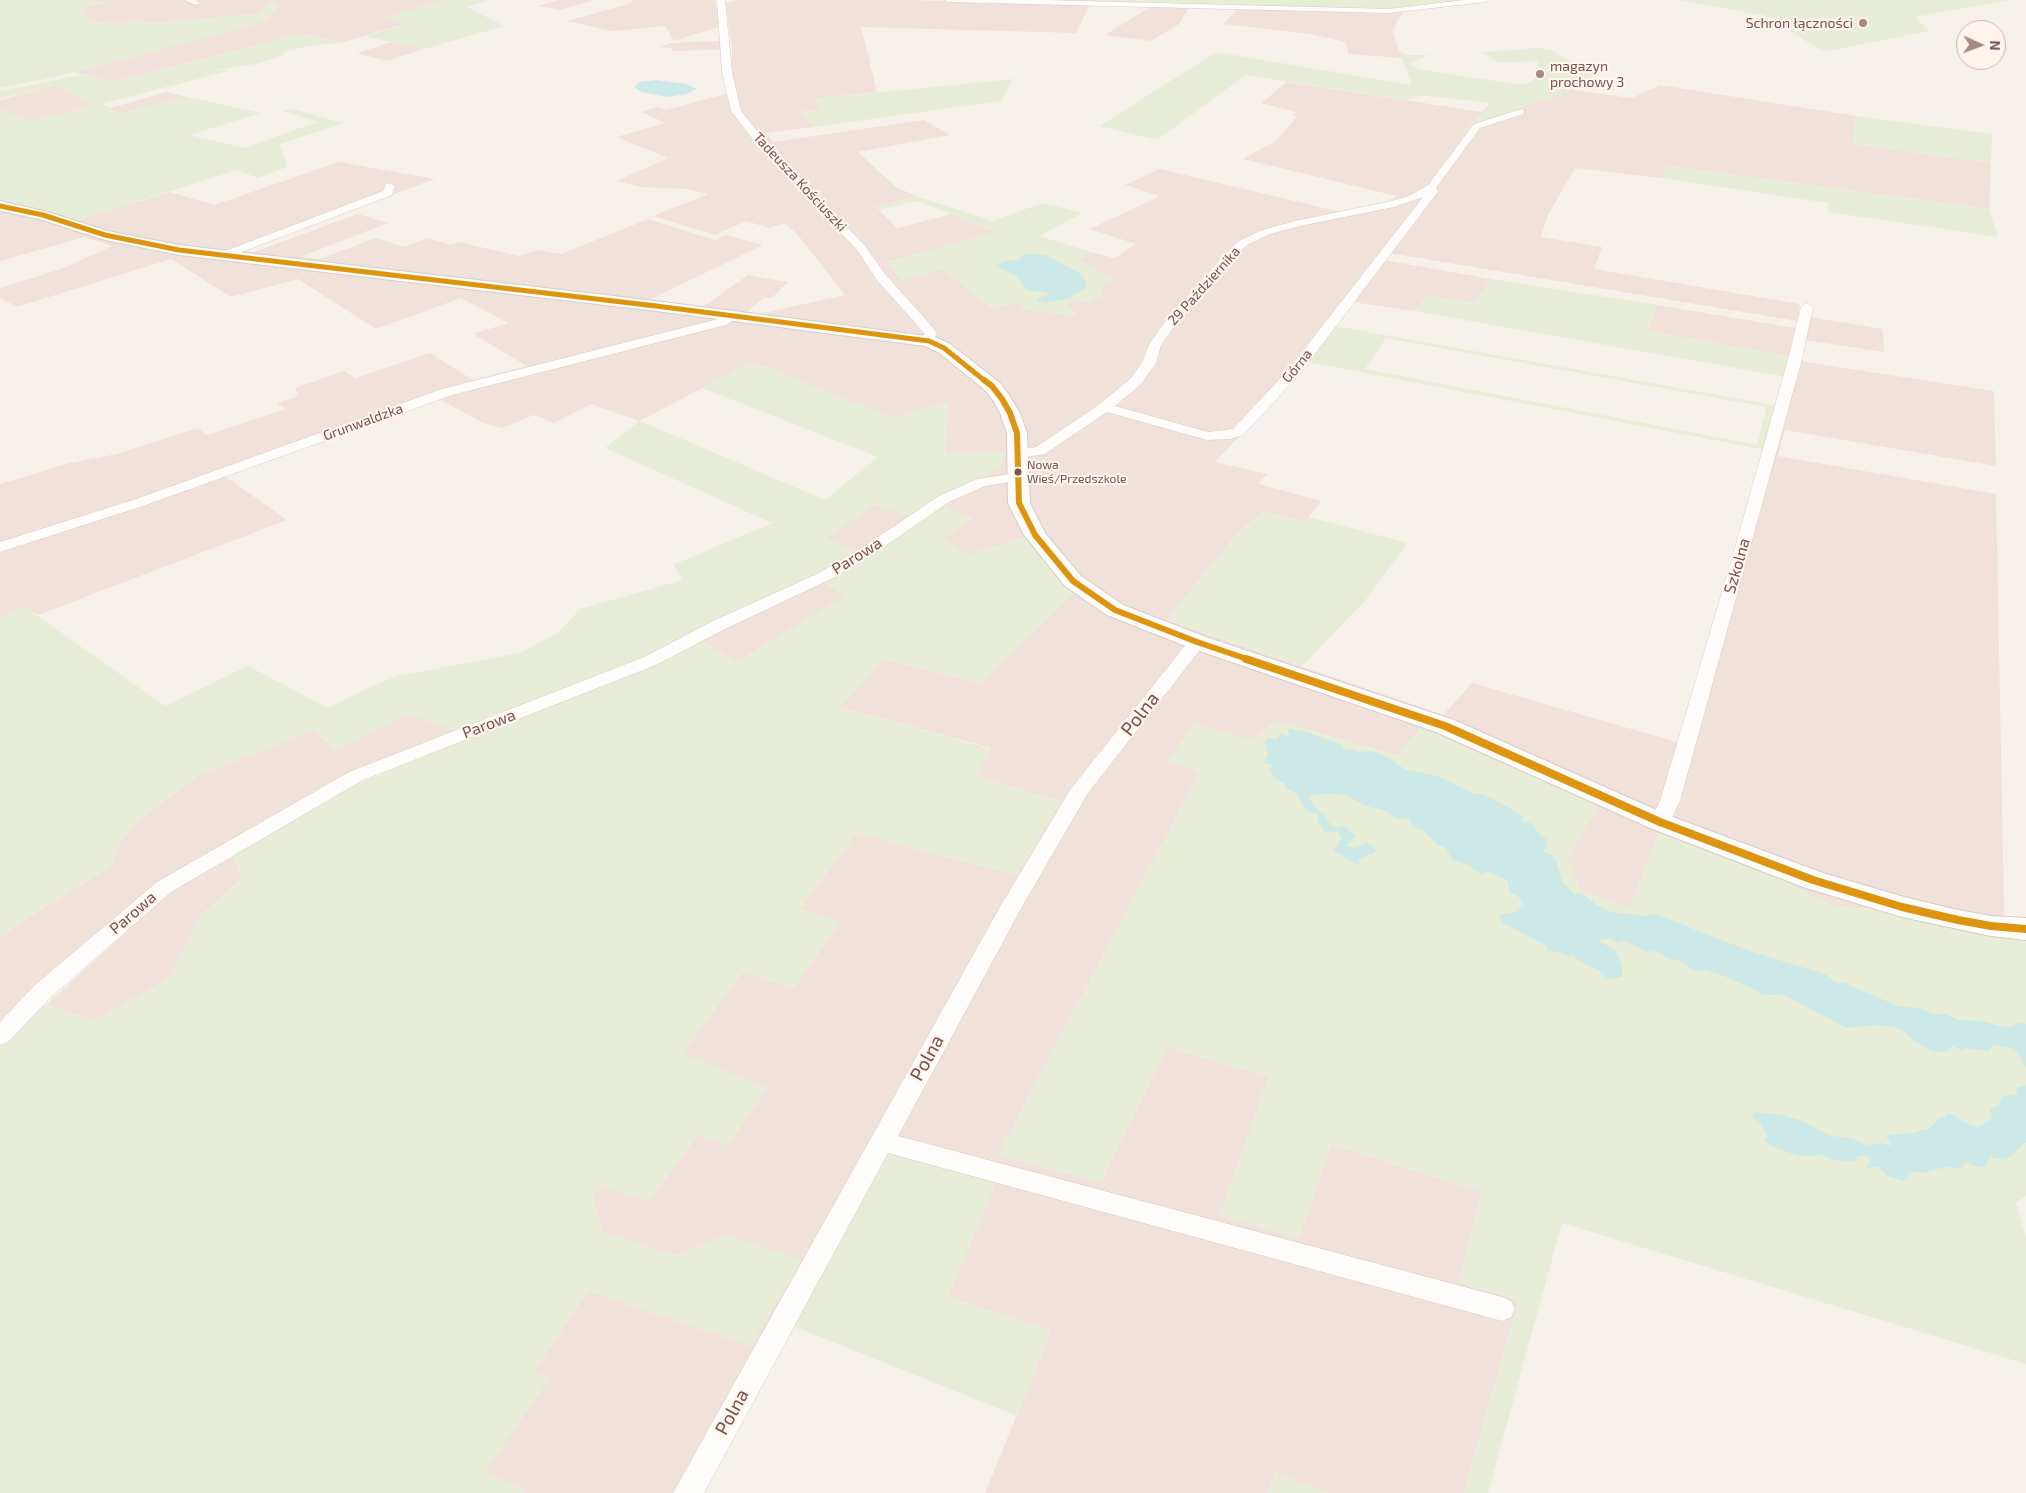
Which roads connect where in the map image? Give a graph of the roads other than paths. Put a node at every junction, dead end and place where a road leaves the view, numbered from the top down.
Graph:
1 (720, 0) edge
2 (948, 0) edge
3 (1485, 0) edge
4 (1521, 112) dead end
5 (390, 186) dead end
6 (1429, 188) junction
7 (0, 206) edge
8 (224, 255) junction
9 (1807, 307) dead end
10 (732, 316) junction
11 (928, 341) junction
12 (1105, 407) junction
13 (1018, 465) junction
14 (0, 547) edge
15 (1197, 642) junction
16 (1660, 822) junction
17 (2026, 929) edge
18 (0, 1036) edge
19 (881, 1141) junction
20 (1502, 1309) dead end
21 (688, 1493) edge

1 - 11 street, Tadeusza Kościuszki
2 - 3 street
4 - 6 street, 29 Października
5 - 8 street
6 - 12 street, 29 Października
6 - 12 street, Górna
7 - 8 street
8 - 10 street
9 - 16 street, Szkolna
10 - 11 street
10 - 14 street, Grunwaldzka
11 - 13 street
12 - 13 street, 29 Października
13 - 15 street
13 - 18 street, Parowa
15 - 16 street
15 - 19 street, Polna
16 - 17 street
19 - 20 street
19 - 21 street, Polna

